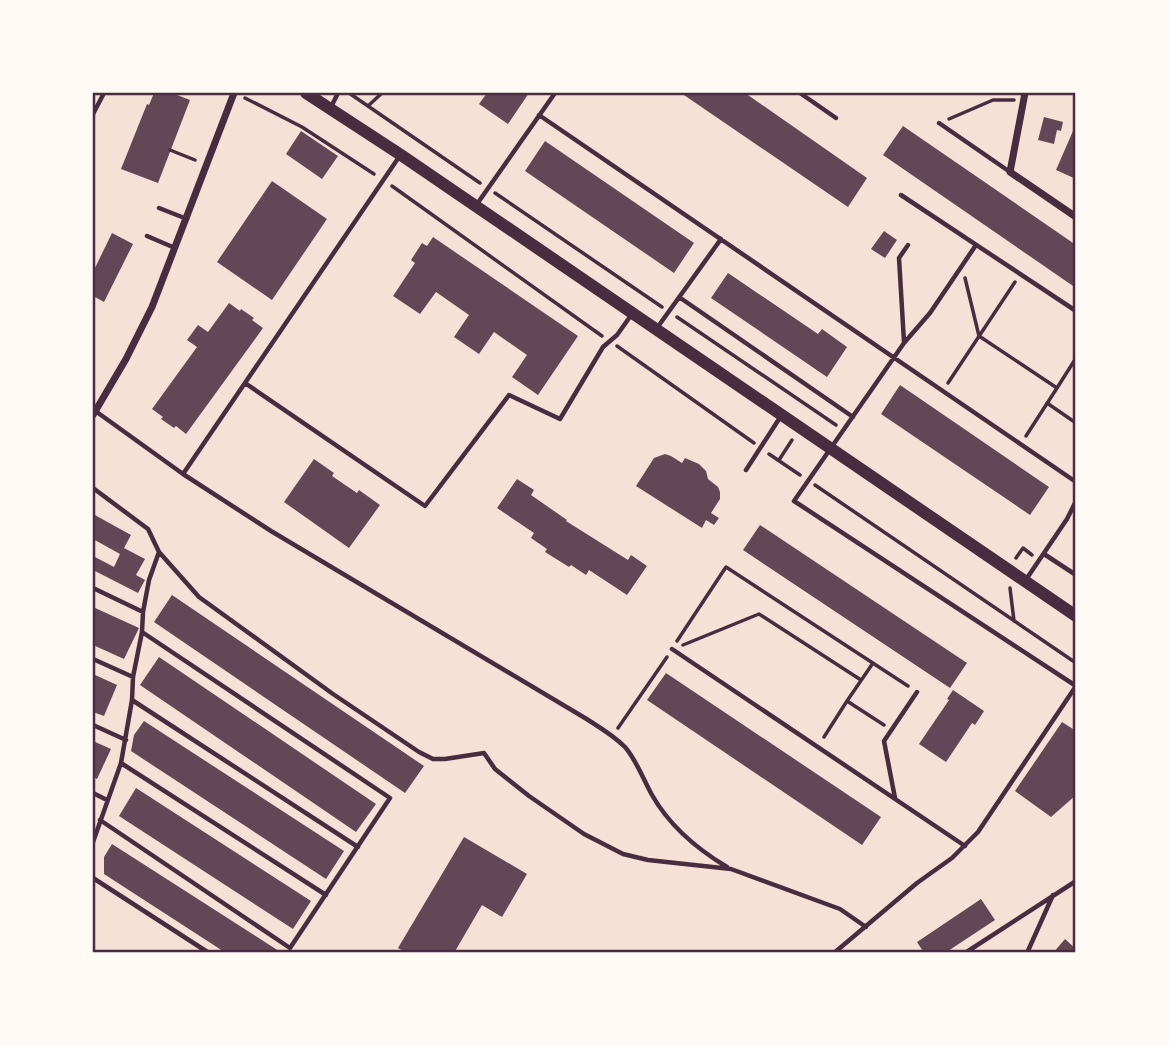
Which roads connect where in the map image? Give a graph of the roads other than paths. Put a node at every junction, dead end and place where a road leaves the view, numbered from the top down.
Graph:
1 (104, 93) edge
2 (234, 93) edge
3 (306, 93) edge
4 (338, 93) edge
5 (555, 93) edge
6 (800, 93) edge
7 (1024, 96) edge
8 (330, 108) junction
9 (93, 114) edge
10 (539, 115) junction
11 (836, 118) dead end
12 (939, 123) road end
13 (401, 155) junction
14 (1010, 172) junction
15 (901, 195) dead end
16 (475, 206) junction
17 (159, 208) dead end
18 (1076, 217) edge
19 (187, 219) junction
20 (147, 236) dead end
21 (721, 239) junction
22 (976, 244) junction
23 (908, 245) dead end
24 (176, 248) junction
25 (679, 297) junction
26 (1076, 311) edge
27 (632, 313) junction
28 (656, 329) junction
29 (904, 343) junction
30 (894, 357) junction
31 (245, 383) junction
32 (94, 412) edge
33 (781, 415) junction
34 (853, 416) junction
35 (830, 449) junction
36 (746, 470) dead end
37 (183, 474) junction
38 (1076, 482) edge
39 (93, 488) edge
40 (1076, 501) edge
41 (159, 552) junction
42 (1044, 554) junction
43 (1076, 575) edge
44 (1025, 582) junction
45 (93, 588) edge
46 (143, 612) junction
47 (1076, 617) edge
48 (142, 632) junction
49 (672, 649) road end
50 (93, 659) edge
51 (133, 677) junction
52 (1076, 686) edge
53 (917, 692) road end
54 (132, 700) junction
55 (93, 725) edge
56 (125, 740) junction
57 (121, 763) junction
58 (93, 793) edge
59 (895, 799) junction
60 (107, 800) junction
61 (100, 820) junction
62 (93, 842) edge
63 (965, 846) junction
64 (358, 847) junction
65 (730, 869) junction
66 (93, 878) edge
67 (1076, 881) edge
68 (1054, 894) junction
69 (326, 895) junction
70 (866, 926) junction
71 (208, 953) edge
72 (834, 953) edge
73 (965, 953) edge
74 (1027, 953) edge

1 - 9 lane
2 - 19 street
3 - 8 street
4 - 8 lane
5 - 10 lane
6 - 11 lane
7 - 14 street
8 - 13 street
10 - 16 lane
10 - 21 lane
12 - 14 lane
13 - 16 street
13 - 31 lane
14 - 18 street
15 - 22 lane
16 - 27 street
17 - 19 lane
19 - 24 street
20 - 24 lane
21 - 25 lane
21 - 30 lane
22 - 26 lane
22 - 29 lane
23 - 29 lane
24 - 32 street
25 - 28 lane
25 - 34 lane
27 - 28 street
27 - 31 lane
28 - 33 street
29 - 30 lane
30 - 34 lane
30 - 38 lane
31 - 37 lane
32 - 37 lane
33 - 35 street
33 - 36 lane
34 - 35 lane
35 - 44 street
35 - 52 lane
37 - 65 lane
39 - 41 lane
40 - 42 lane
41 - 46 lane
41 - 65 lane
42 - 43 lane
42 - 44 lane
44 - 47 street
45 - 46 lane
46 - 48 lane
48 - 51 lane
48 - 64 lane
49 - 59 lane
50 - 51 lane
51 - 54 lane
52 - 63 lane
53 - 59 lane
54 - 56 lane
54 - 64 lane
55 - 56 lane
56 - 57 lane
57 - 60 lane
57 - 69 lane
58 - 60 lane
59 - 63 lane
60 - 61 lane
61 - 62 lane
61 - 69 lane
63 - 70 lane
64 - 69 lane
65 - 70 lane
66 - 71 lane
67 - 68 lane
68 - 73 lane
68 - 74 lane
70 - 72 lane

